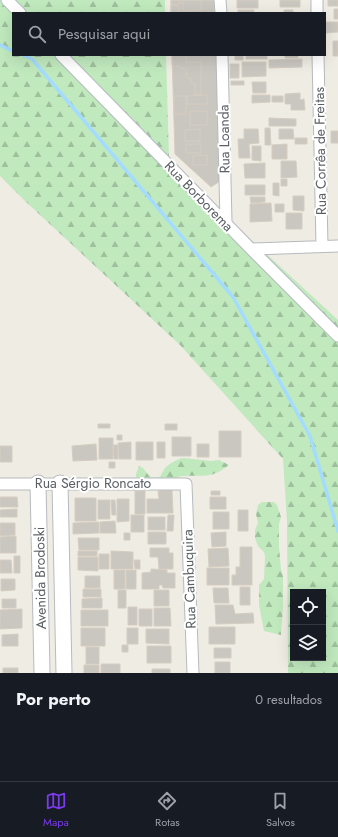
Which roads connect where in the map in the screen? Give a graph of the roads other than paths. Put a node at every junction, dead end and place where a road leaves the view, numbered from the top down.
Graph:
1 (7, 0) edge
2 (220, 0) edge
3 (317, 0) edge
4 (19, 12) edge
5 (221, 12) edge
6 (317, 12) edge
7 (62, 56) edge
8 (222, 56) edge
9 (318, 56) edge
10 (226, 222) junction
11 (322, 246) junction
12 (338, 246) edge
13 (251, 249) junction
14 (338, 336) edge
15 (38, 483) junction
16 (60, 483) junction
17 (0, 484) edge
18 (186, 484) joint
19 (42, 673) edge
20 (64, 673) edge
21 (193, 673) edge

1 - 4 street
2 - 5 street
3 - 6 street
7 - 10 street, Rua Borborema
8 - 10 street, Rua Loanda
9 - 11 street, Rua Corrêa de Freitas
10 - 13 street, Rua Borborema
11 - 12 street
11 - 13 street
13 - 14 street, Rua Borborema
15 - 16 street, Rua Sérgio Roncato
15 - 17 street, Rua Sérgio Roncato
15 - 19 street, Avenida Brodoski
16 - 18 street, Rua Sérgio Roncato
16 - 20 street, Avenida Brodoski
18 - 21 street, Rua Cambuquira

